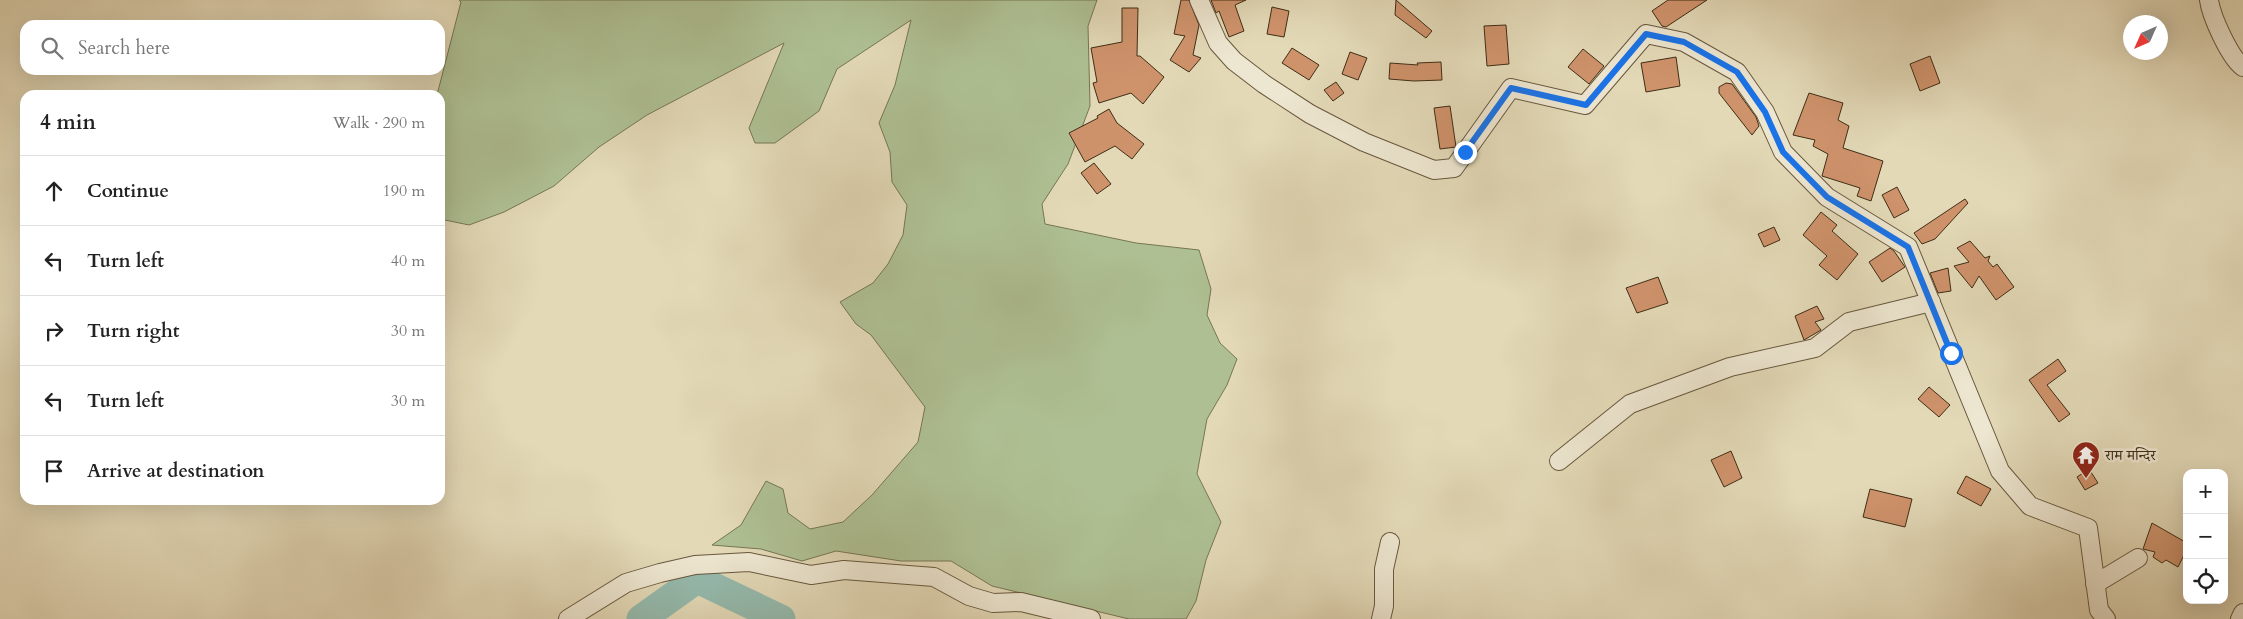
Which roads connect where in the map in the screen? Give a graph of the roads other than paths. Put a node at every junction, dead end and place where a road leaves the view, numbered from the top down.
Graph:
1 (1199, 0) edge
2 (2209, 0) edge
3 (2243, 67) edge
4 (1930, 302) junction
5 (1559, 461) dead end
6 (1390, 542) dead end
7 (2138, 558) dead end
8 (2095, 584) junction
9 (2243, 613) edge
10 (568, 619) edge
11 (1091, 619) edge
12 (1381, 619) edge
13 (2106, 619) edge
14 (2240, 619) edge

1 - 4 street
2 - 3 street
4 - 5 street
4 - 8 street
6 - 12 street
7 - 8 street
8 - 13 street
9 - 14 street
10 - 11 street

